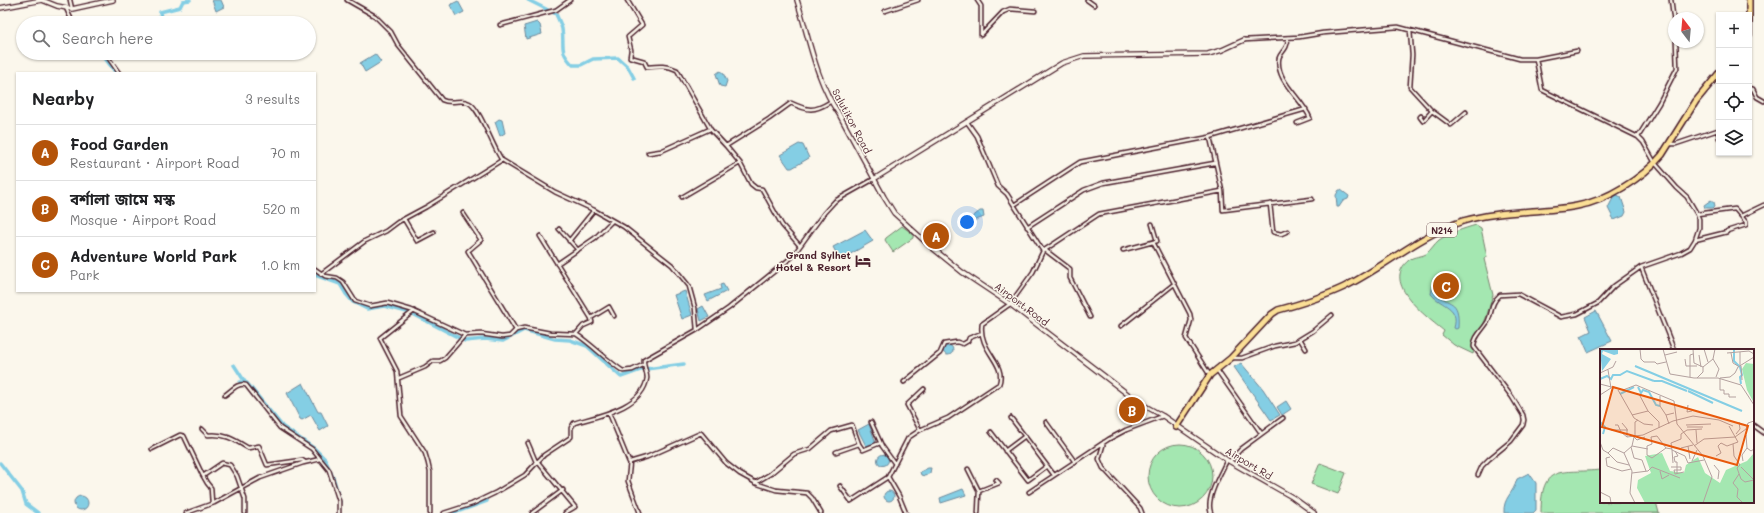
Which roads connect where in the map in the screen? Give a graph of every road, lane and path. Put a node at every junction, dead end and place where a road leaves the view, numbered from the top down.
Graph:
1 (70, 0) edge
2 (113, 0) edge
3 (347, 0) edge
4 (570, 0) edge
5 (628, 0) edge
6 (797, 0) edge
7 (918, 0) edge
8 (978, 0) edge
9 (1087, 0) edge
10 (1671, 0) edge
11 (1749, 0) edge
12 (48, 1) edge
13 (1094, 6) dead end
14 (0, 8) edge
15 (66, 8) junction
16 (72, 9) junction
17 (885, 11) dead end
18 (1035, 11) dead end
19 (1673, 12) edge
20 (1749, 12) edge
21 (70, 16) edge
22 (500, 25) dead end
23 (1410, 30) junction
24 (1288, 38) junction
25 (1244, 40) joint
26 (1676, 48) edge
27 (1577, 51) dead end
28 (1536, 59) junction
29 (110, 60) edge
30 (118, 72) edge
31 (1716, 77) edge
32 (1752, 89) edge
33 (1764, 100) edge
34 (830, 102) junction
35 (1306, 109) junction
36 (1432, 111) junction
37 (1466, 112) dead end
38 (1421, 116) dead end
39 (967, 122) junction
40 (1297, 123) dead end
41 (710, 129) junction
42 (1716, 131) edge
43 (1210, 137) junction
44 (1638, 137) junction
45 (1669, 144) junction
46 (726, 146) junction
47 (648, 153) dead end
48 (502, 160) junction
49 (740, 163) junction
50 (1215, 163) junction
51 (1655, 163) junction
52 (874, 179) junction
53 (1222, 191) junction
54 (682, 197) dead end
55 (1312, 200) dead end
56 (1270, 204) junction
57 (1764, 205) edge
58 (1014, 206) junction
59 (594, 210) junction
60 (463, 213) dead end
61 (1697, 214) junction
62 (1741, 216) junction
63 (404, 218) junction
64 (612, 221) junction
65 (1152, 224) dead end
66 (1027, 227) junction
67 (559, 229) dead end
68 (1288, 231) dead end
69 (434, 232) dead end
70 (540, 236) dead end
71 (1695, 240) junction
72 (569, 241) junction
73 (1153, 242) junction
74 (800, 246) junction
75 (578, 250) junction
76 (1123, 250) dead end
77 (1044, 251) junction
78 (558, 264) junction
79 (1641, 267) junction
80 (316, 270) edge
81 (321, 274) junction
82 (1174, 284) junction
83 (1010, 304) junction
84 (413, 313) junction
85 (1332, 315) dead end
86 (614, 316) dead end
87 (1090, 317) dead end
88 (591, 318) junction
89 (1121, 326) dead end
90 (516, 330) junction
91 (697, 330) junction
92 (982, 333) junction
93 (576, 334) junction
94 (464, 336) junction
95 (1300, 339) junction
96 (1306, 349) dead end
97 (1674, 349) edge
98 (1231, 358) junction
99 (643, 365) junction
100 (1216, 369) junction
101 (1210, 375) junction
102 (399, 378) junction
103 (904, 382) dead end
104 (924, 389) dead end
105 (225, 395) dead end
106 (609, 413) junction
107 (1163, 416) junction
108 (1011, 418) dead end
109 (1283, 418) dead end
110 (871, 422) dead end
111 (1046, 422) dead end
112 (1754, 426) edge
113 (1176, 427) junction
114 (202, 429) dead end
115 (920, 430) junction
116 (991, 432) dead end
117 (1261, 433) junction
118 (1764, 433) edge
119 (1025, 436) junction
120 (1104, 442) junction
121 (528, 443) dead end
122 (880, 443) junction
123 (859, 444) junction
124 (152, 449) dead end
125 (1005, 451) junction
126 (836, 452) dead end
127 (320, 459) junction
128 (1228, 460) junction
129 (536, 462) junction
130 (630, 462) junction
131 (1075, 462) junction
132 (305, 463) junction
133 (894, 464) junction
134 (1047, 466) junction
135 (968, 469) dead end
136 (1054, 475) junction
137 (1478, 475) dead end
138 (204, 476) junction
139 (888, 477) junction
140 (996, 480) dead end
141 (755, 483) junction
142 (840, 486) dead end
143 (241, 488) junction
144 (563, 490) junction
145 (979, 491) junction
146 (1029, 492) dead end
147 (212, 503) junction
148 (186, 513) edge
149 (245, 513) edge
150 (339, 513) edge
151 (430, 513) edge
152 (444, 513) edge
153 (532, 513) edge
154 (565, 513) edge
155 (640, 513) edge
156 (821, 513) edge
157 (906, 513) edge
158 (978, 513) edge
159 (1142, 513) edge
160 (1211, 513) edge
161 (1314, 513) edge

1 - 16 street
2 - 16 main road
3 - 48 street
4 - 22 street
5 - 41 street
6 - 34 main road, Salutikor Road
7 - 17 street
8 - 18 street
9 - 13 street
10 - 19 street
11 - 20 highway
12 - 14 main road
12 - 15 main road
15 - 16 main road
15 - 21 street
23 - 24 street
23 - 28 street
23 - 36 street
24 - 25 street
24 - 35 street
25 - 39 main road
26 - 44 street
27 - 28 street
28 - 44 street
29 - 30 street
31 - 45 highway, N214
32 - 33 street
34 - 46 street
34 - 52 main road, Salutikor Road
35 - 40 street
35 - 43 street
36 - 37 street
36 - 38 street
39 - 52 main road
39 - 58 street
41 - 46 street
41 - 47 street
42 - 45 street
43 - 50 street
43 - 58 street
44 - 51 street
45 - 51 highway, N214
46 - 49 street
48 - 59 street
48 - 63 street
49 - 54 street
49 - 74 street
50 - 53 street
50 - 66 street
51 - 61 street
51 - 98 highway, N214
52 - 74 street
52 - 83 main road, Airport Road
53 - 56 street
53 - 77 street
55 - 56 street
56 - 68 street
57 - 62 street
58 - 66 street
59 - 64 street
59 - 72 street
60 - 90 street
61 - 62 street
61 - 71 street
62 - 71 street
63 - 69 street
63 - 81 street
64 - 75 street
64 - 91 street
65 - 73 street
66 - 77 street
67 - 72 street
70 - 78 street
71 - 79 street
72 - 75 street
73 - 76 street
73 - 82 street
74 - 91 street
75 - 78 street
77 - 83 street
77 - 87 street
78 - 88 street
79 - 97 street
79 - 137 street
80 - 81 street
81 - 84 street
82 - 89 street
82 - 101 street
83 - 92 street
83 - 107 main road, Airport Road
84 - 94 street
84 - 102 street
85 - 95 street
86 - 88 street
88 - 93 street
90 - 93 street
90 - 94 street
91 - 99 street
92 - 103 street
92 - 115 street
93 - 99 street
94 - 102 street
95 - 96 street
95 - 98 street
98 - 100 highway, N214
99 - 106 street
100 - 101 highway, N214
100 - 117 street
101 - 113 highway, N214
102 - 151 street
104 - 115 street
105 - 127 street
106 - 129 street
106 - 130 street
107 - 113 main road, Airport Road
107 - 120 street
108 - 119 street
109 - 117 street
110 - 122 street
111 - 131 street
112 - 118 street
113 - 128 main road, Airport Rd
114 - 132 street
115 - 133 street
116 - 125 street
117 - 128 street
119 - 125 street
119 - 134 street
120 - 131 street
120 - 159 street
121 - 129 street
122 - 123 street
122 - 133 street
123 - 126 street
123 - 141 street
124 - 138 street
125 - 134 street
127 - 132 street
127 - 150 street
128 - 160 street
128 - 161 main road, Airport Rd
129 - 144 street
129 - 152 street
130 - 141 street
130 - 155 street
131 - 136 street
132 - 143 street
133 - 139 street
134 - 136 street
135 - 145 street
136 - 146 street
138 - 143 street
138 - 147 street
139 - 142 street
139 - 157 street
140 - 145 street
141 - 156 street
143 - 147 street
143 - 149 street
144 - 153 street
144 - 154 street
145 - 158 street
147 - 148 street

